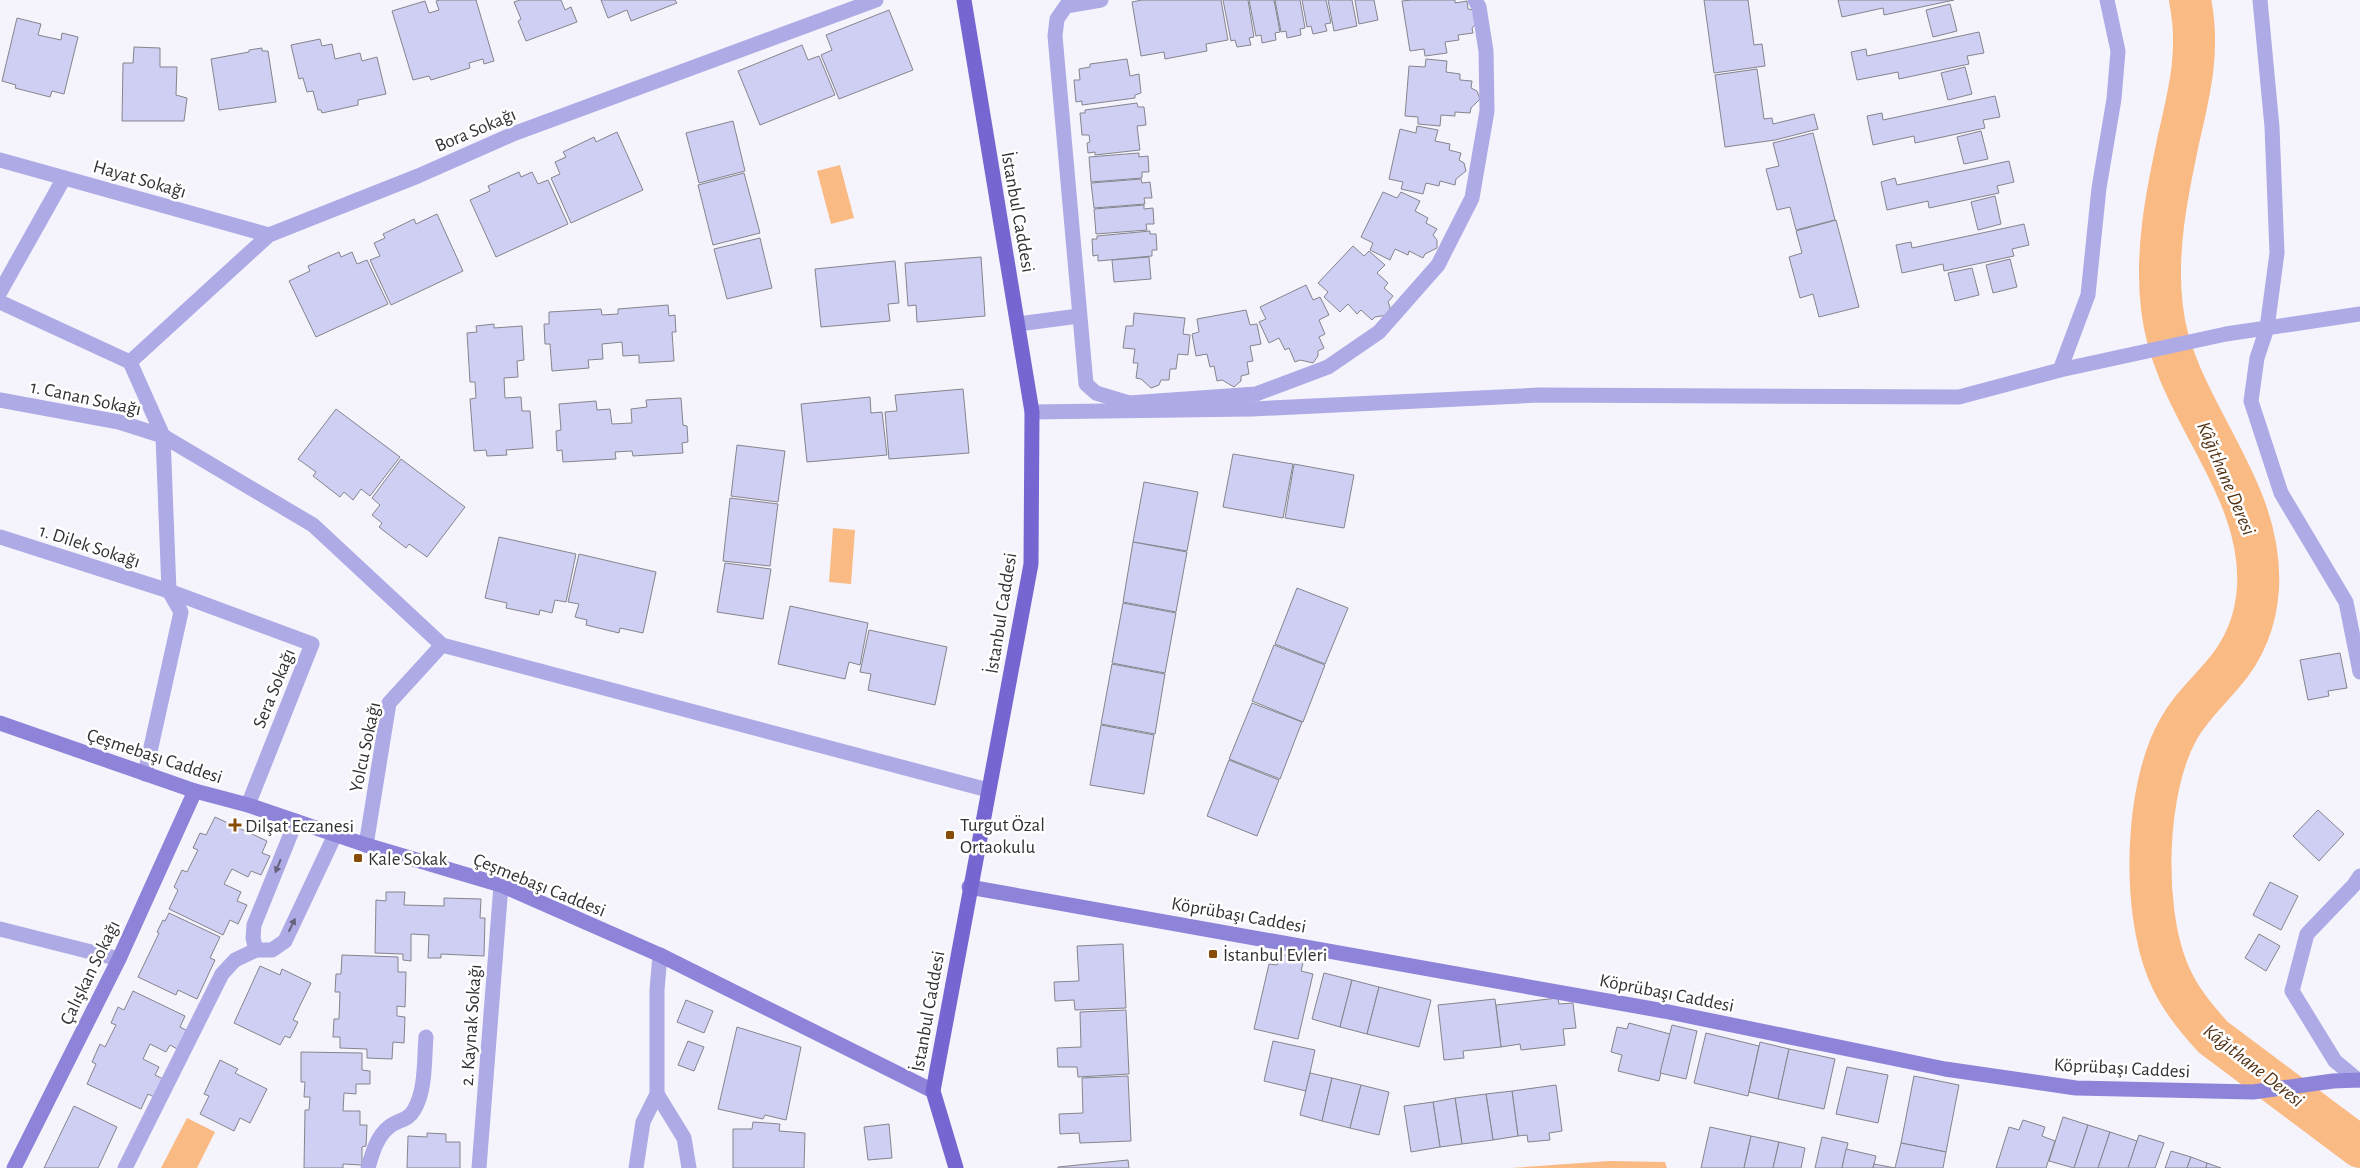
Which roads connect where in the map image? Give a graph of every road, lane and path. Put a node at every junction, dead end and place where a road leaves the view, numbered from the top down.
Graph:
1 (876, 0) edge
2 (964, 0) edge
3 (1101, 0) edge
4 (1475, 0) edge
5 (2107, 0) edge
6 (2260, 0) edge
7 (0, 160) edge
8 (64, 178) junction
9 (269, 235) junction
10 (0, 292) edge
11 (0, 302) edge
12 (2360, 314) edge
13 (1079, 316) junction
14 (1018, 324) junction
15 (2267, 328) junction
16 (130, 362) junction
17 (2060, 370) junction
18 (0, 400) edge
19 (1032, 412) junction
20 (163, 436) junction
21 (0, 537) edge
22 (168, 591) junction
23 (442, 645) junction
24 (2360, 672) edge
25 (0, 723) edge
26 (145, 774) junction
27 (988, 790) junction
28 (195, 791) junction
29 (248, 804) junction
30 (296, 821) junction
31 (335, 835) junction
32 (366, 845) junction
33 (2360, 876) edge
34 (501, 885) junction
35 (969, 887) junction
36 (0, 929) edge
37 (256, 950) junction
38 (660, 955) junction
39 (119, 959) junction
40 (426, 1038) dead end
41 (2359, 1080) edge
42 (932, 1091) junction
43 (657, 1094) junction
44 (14, 1168) edge
45 (125, 1168) edge
46 (368, 1168) edge
47 (479, 1168) edge
48 (636, 1168) edge
49 (689, 1168) edge
50 (956, 1168) edge

1 - 9 street, Bora Sokağı
2 - 14 main road, İstanbul Caddesi
3 - 13 street
4 - 13 street
5 - 17 street
6 - 15 street
7 - 8 street, Hayat Sokağı
8 - 9 street, Hayat Sokağı
8 - 10 street
9 - 16 street, Bora Sokağı
11 - 16 street
12 - 15 street
13 - 14 street
14 - 19 main road, İstanbul Caddesi
15 - 17 street
15 - 24 street
16 - 20 street
17 - 19 street
18 - 20 street, 1. Canan Sokağı
19 - 27 main road, İstanbul Caddesi
20 - 22 street
20 - 23 street, 1. Canan Sokağı
21 - 22 street, 1. Dilek Sokağı
22 - 26 street
22 - 29 street, Sera Sokağı
23 - 27 street
23 - 32 street, Yolcu Sokağı
25 - 26 main road, Çeşmebaşı Caddesi
26 - 28 main road, Çeşmebaşı Caddesi
27 - 35 main road, İstanbul Caddesi
28 - 29 main road, Çeşmebaşı Caddesi
28 - 39 main road, Çalışkan Sokağı
29 - 30 main road, Çeşmebaşı Caddesi
30 - 31 main road, Çeşmebaşı Caddesi
30 -> 37 street
31 - 32 main road, Çeşmebaşı Caddesi
37 -> 31 street
32 - 34 main road, Çeşmebaşı Caddesi
33 - 41 street
34 - 38 main road, Çeşmebaşı Caddesi
34 - 47 street, 2. Kaynak Sokağı
35 - 41 main road, Köprübaşı Caddesi
35 - 42 main road, İstanbul Caddesi
36 - 39 street
37 - 45 street
38 - 42 main road, Çeşmebaşı Caddesi
38 - 43 street
39 - 44 main road, Çalışkan Sokağı
40 - 46 street
42 - 50 main road, İstanbul Caddesi
43 - 48 street
43 - 49 street

